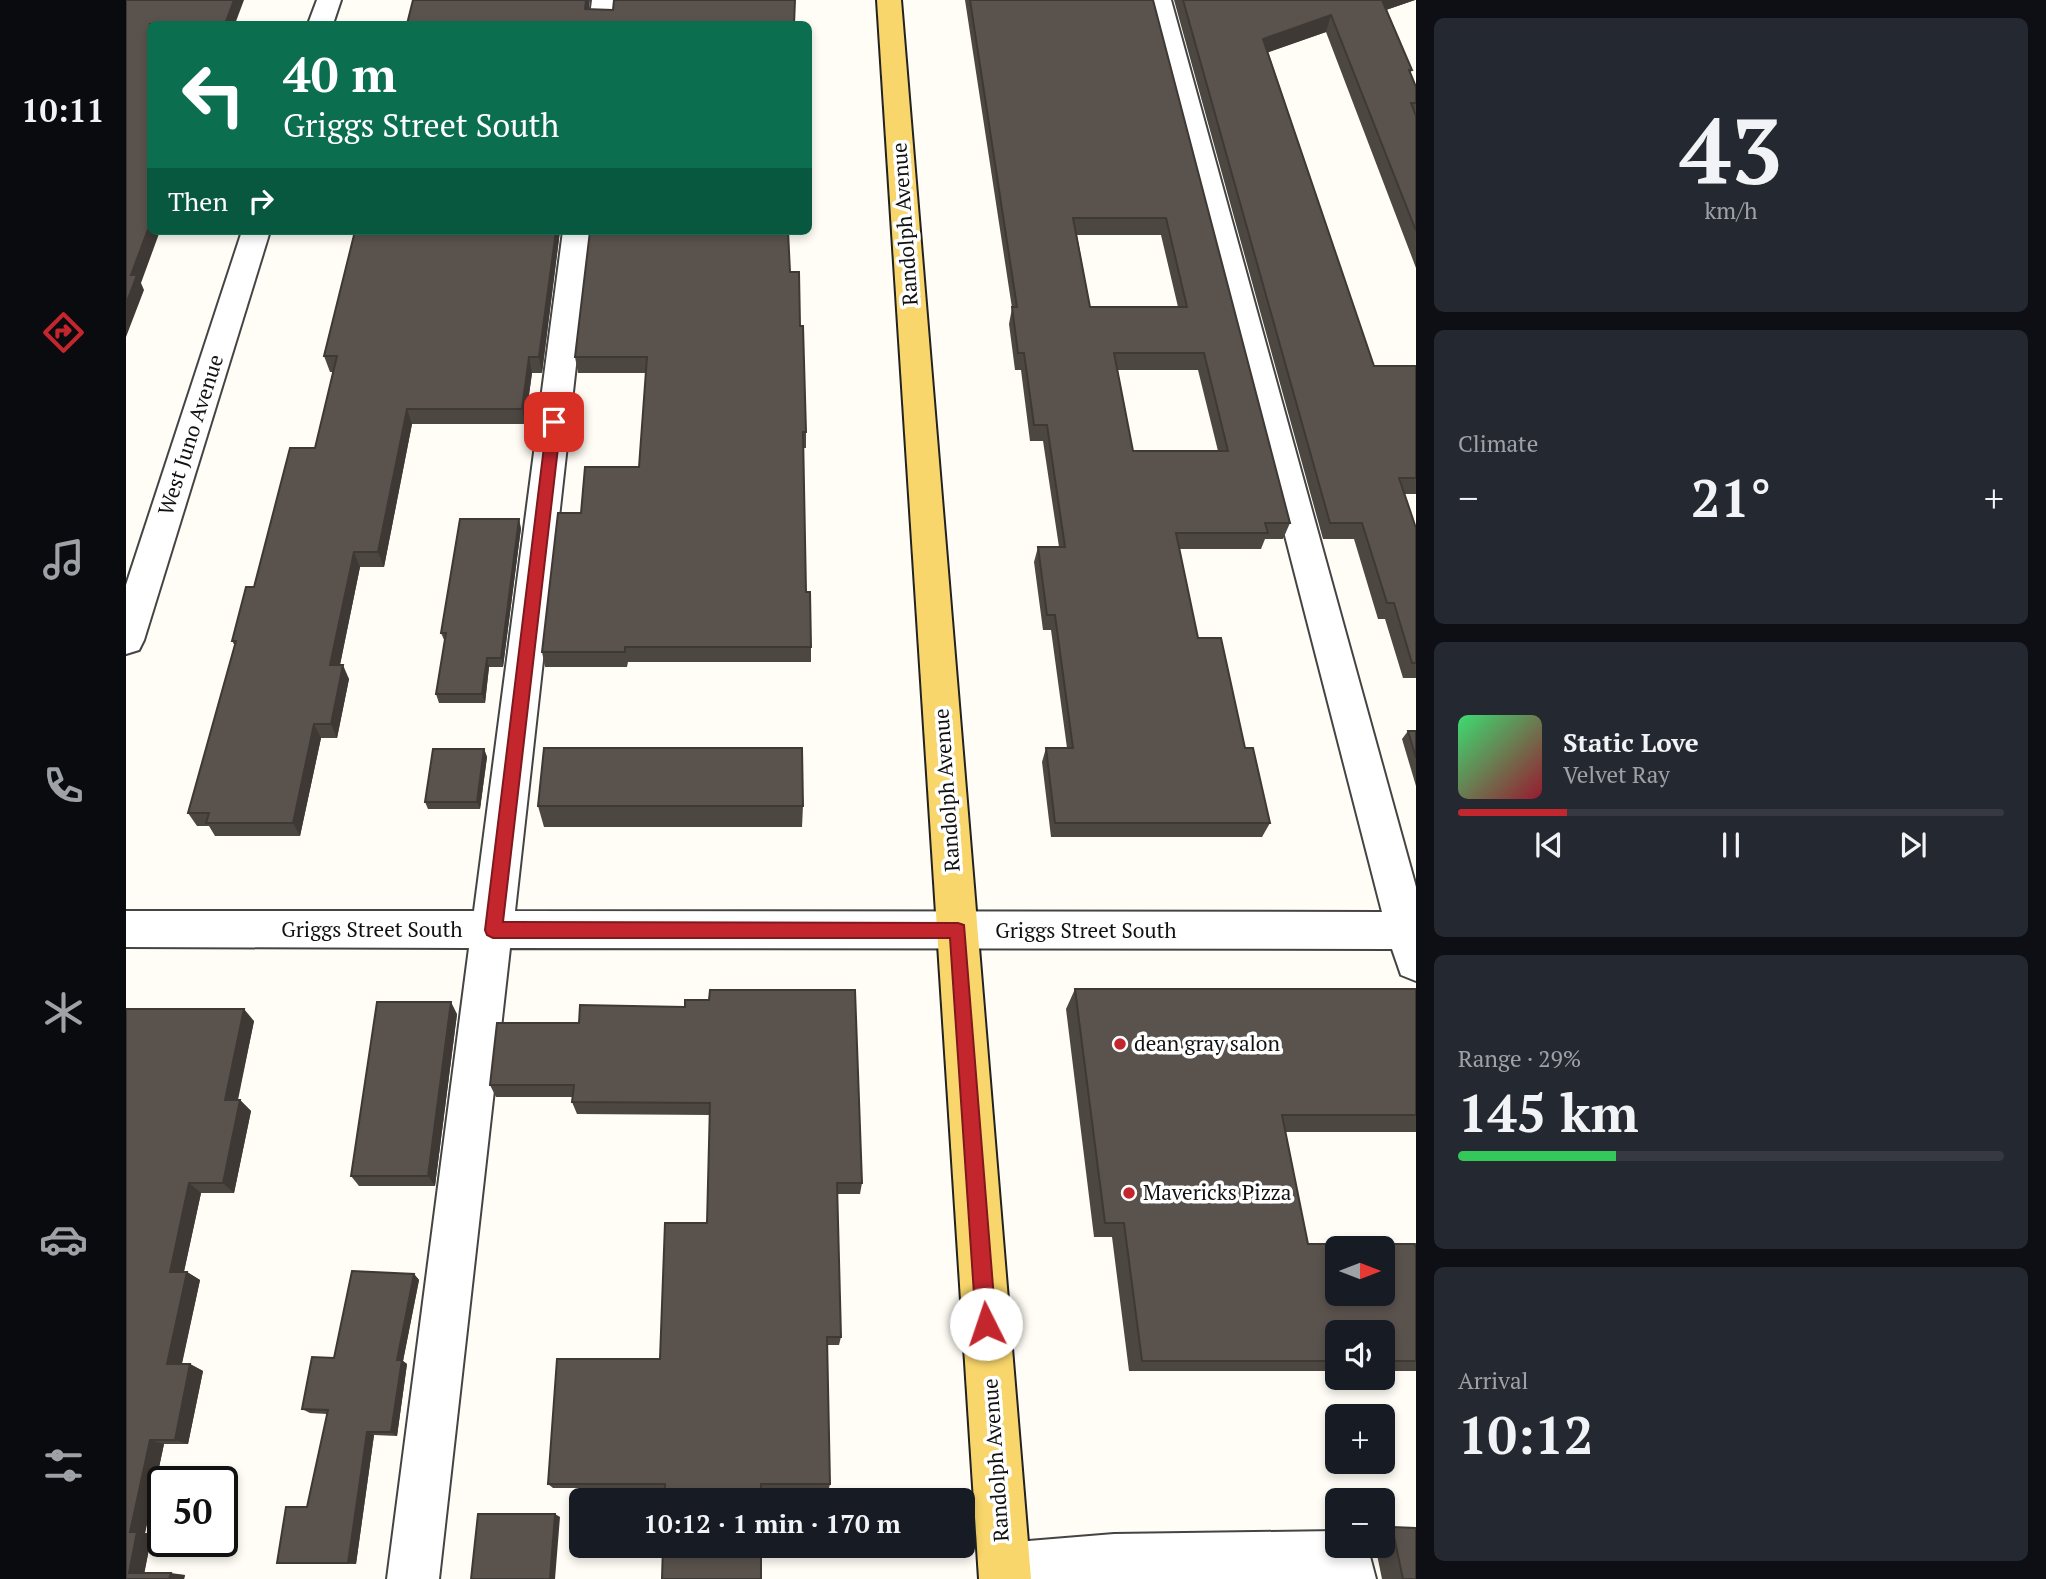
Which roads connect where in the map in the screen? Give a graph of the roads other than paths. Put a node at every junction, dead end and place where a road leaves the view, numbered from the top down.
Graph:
1 (329, 0) edge
2 (604, 0) edge
3 (889, 0) edge
4 (1159, 0) edge
5 (322, 21) edge
6 (601, 21) edge
7 (255, 235) edge
8 (577, 235) edge
9 (126, 639) edge
10 (126, 929) edge
11 (493, 930) junction
12 (958, 931) junction
13 (1413, 941) edge
14 (1142, 1570) edge
15 (1005, 1574) edge
16 (413, 1579) edge
17 (1350, 1579) edge

1 - 5 street
2 - 6 street
3 - 12 main road, Randolph Avenue
4 - 13 street
7 - 9 street, West Juno Avenue
8 - 11 street
10 - 11 street, Griggs Street South
11 - 12 street, Griggs Street South
11 - 16 street
12 - 13 street, Griggs Street South
12 - 15 main road, Randolph Avenue
14 - 15 street
14 - 17 street

